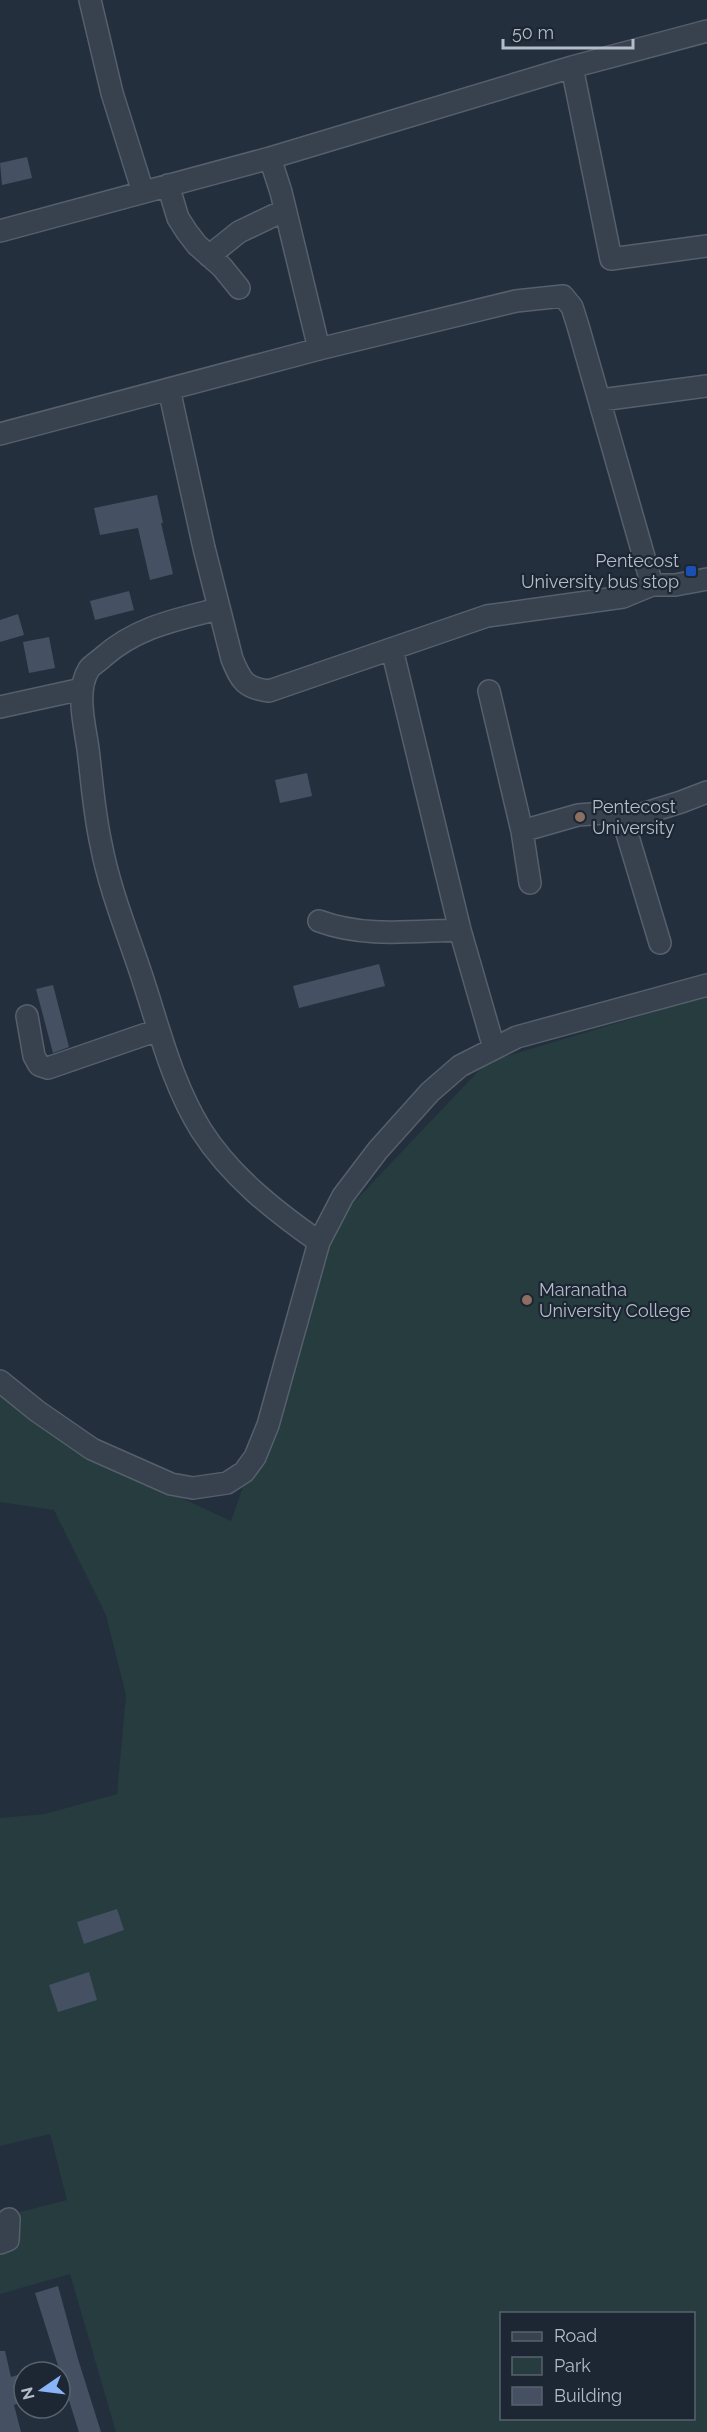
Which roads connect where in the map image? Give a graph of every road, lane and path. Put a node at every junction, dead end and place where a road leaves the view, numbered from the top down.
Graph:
1 (90, 0) edge
2 (707, 31) edge
3 (572, 67) junction
4 (270, 158) junction
5 (168, 185) junction
6 (142, 192) junction
7 (285, 210) junction
8 (0, 231) edge
9 (707, 246) edge
10 (209, 256) junction
11 (239, 288) dead end
12 (319, 349) junction
13 (707, 386) edge
14 (169, 389) junction
15 (601, 400) junction
16 (0, 434) edge
17 (707, 579) edge
18 (652, 585) junction
19 (218, 609) junction
20 (392, 649) junction
21 (82, 689) junction
22 (489, 691) dead end
23 (0, 707) edge
24 (707, 792) edge
25 (623, 820) junction
26 (522, 831) junction
27 (530, 883) dead end
28 (319, 921) dead end
29 (460, 930) junction
30 (660, 943) dead end
31 (707, 985) edge
32 (27, 1016) dead end
33 (158, 1030) junction
34 (494, 1048) junction
35 (319, 1242) junction
36 (0, 1381) edge
37 (9, 2219) dead end
38 (0, 2243) edge

1 - 6 street
2 - 3 street
3 - 4 street
3 - 9 street
4 - 5 street
4 - 7 street
5 - 6 street
5 - 10 street
6 - 8 street
7 - 10 street
7 - 12 street
10 - 11 street
12 - 14 street
12 - 15 street
13 - 15 street
14 - 16 street
14 - 19 street
15 - 18 street
17 - 18 street
18 - 20 street
19 - 20 street
19 - 21 street
20 - 29 street
21 - 23 street
21 - 33 street
22 - 26 street
24 - 25 street
25 - 26 street
25 - 30 street
26 - 27 street
28 - 29 street
29 - 34 street
31 - 34 street
32 - 33 street
33 - 35 street
34 - 35 street
35 - 36 street
37 - 38 street

